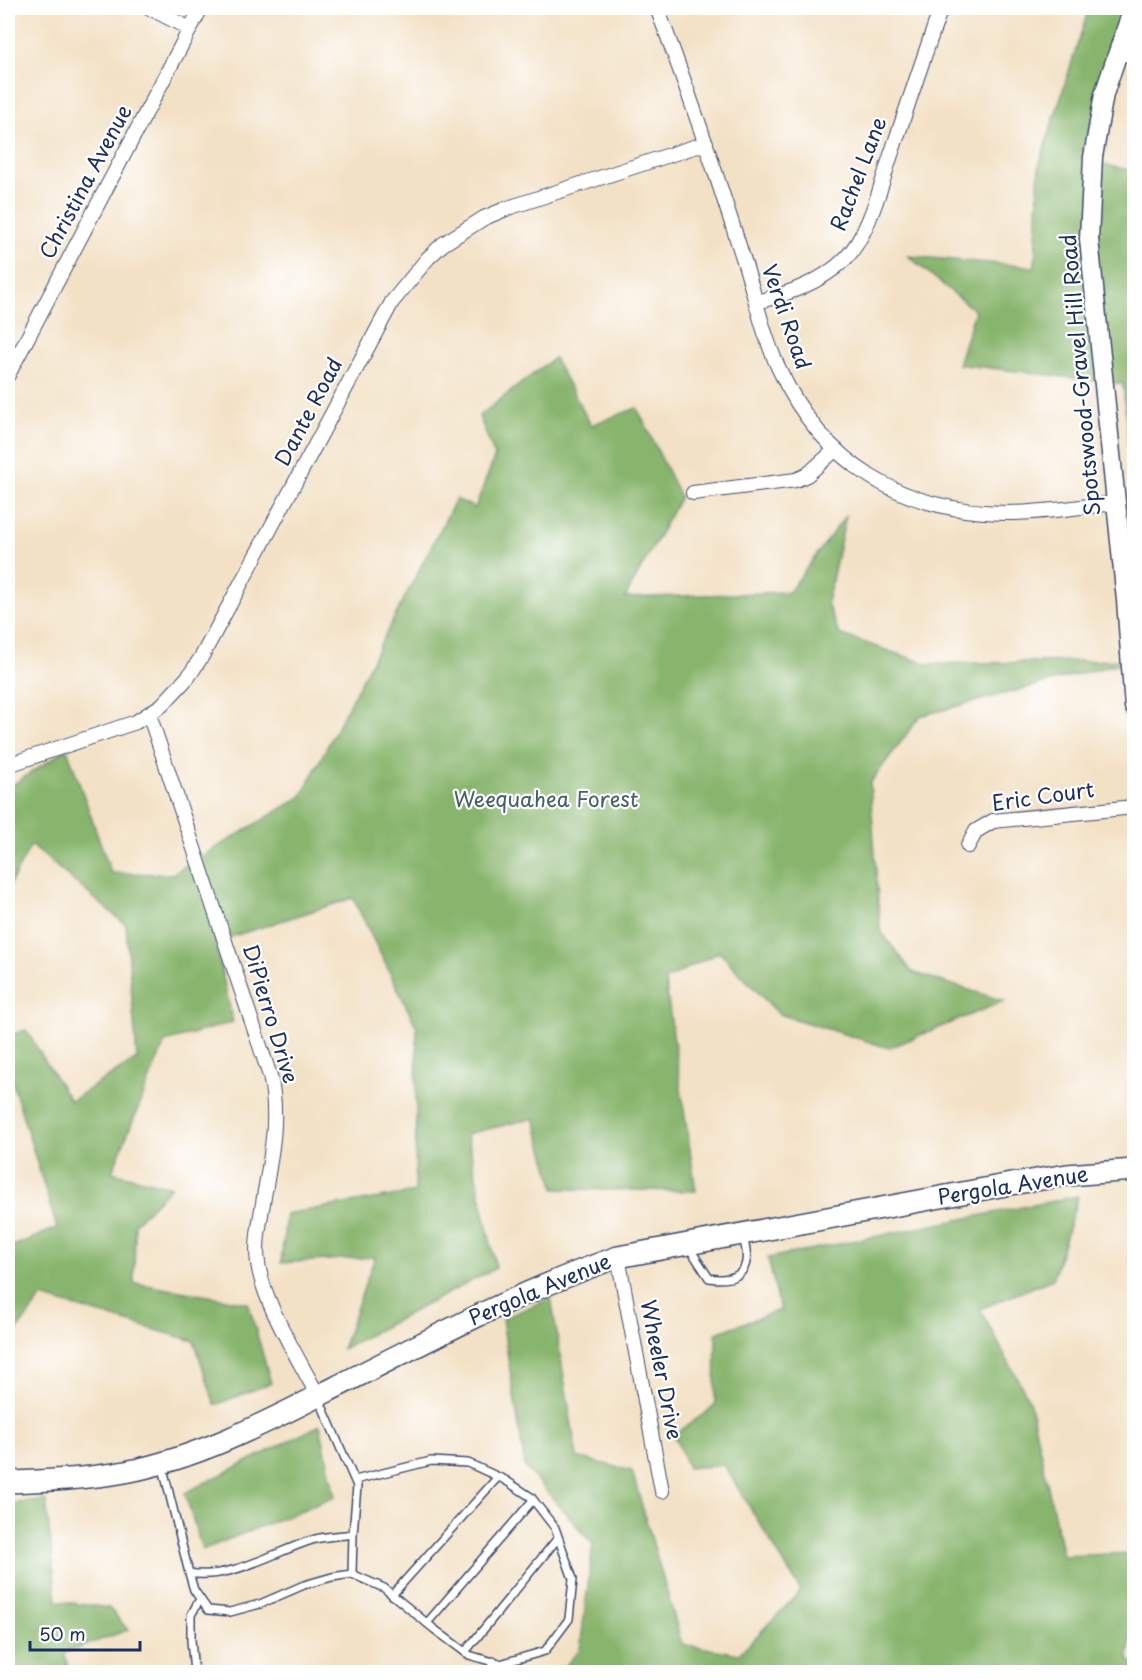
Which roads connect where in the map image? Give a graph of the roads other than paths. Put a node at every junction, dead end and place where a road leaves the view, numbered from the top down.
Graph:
1 (150, 8) edge
2 (201, 8) edge
3 (657, 8) edge
4 (940, 8) edge
5 (1133, 8) edge
6 (190, 28) junction
7 (1126, 54) edge
8 (706, 143) junction
9 (757, 302) junction
10 (8, 375) edge
11 (835, 450) junction
12 (693, 493) dead end
13 (1114, 503) junction
14 (1134, 686) edge
15 (1134, 707) edge
16 (149, 714) junction
17 (8, 765) edge
18 (1134, 807) edge
19 (969, 846) dead end
20 (1134, 1170) edge
21 (742, 1234) junction
22 (686, 1244) junction
23 (618, 1257) junction
24 (318, 1396) junction
25 (162, 1462) junction
26 (498, 1477) junction
27 (355, 1480) junction
28 (8, 1482) edge
29 (662, 1491) dead end
30 (533, 1500) junction
31 (353, 1534) junction
32 (558, 1538) junction
33 (189, 1573) junction
34 (352, 1575) junction
35 (393, 1595) junction
36 (200, 1599) junction
37 (427, 1623) junction
38 (465, 1652) junction
39 (493, 1661) junction
40 (194, 1672) edge
41 (490, 1672) edge

1 - 6 street
2 - 6 street, Christina Avenue
3 - 8 street, Verdi Road
4 - 9 street, Rachel Lane
5 - 7 street, Spotswood-Gravel Hill Road
6 - 10 street, Christina Avenue
7 - 13 street, Spotswood-Gravel Hill Road
8 - 9 street, Verdi Road
8 - 16 street, Dante Road
9 - 11 street, Verdi Road
11 - 12 street
11 - 13 street, Verdi Road
13 - 14 street, Spotswood-Gravel Hill Road
14 - 15 street, Spotswood-Gravel Hill Road
16 - 17 street, Dante Road
16 - 24 street, DiPierro Drive
18 - 19 street, Eric Court
20 - 21 main road, Pergola Avenue
21 - 22 main road, Pergola Avenue
21 - 22 lane
22 - 23 main road, Pergola Avenue
23 - 24 main road, Pergola Avenue
23 - 29 street, Wheeler Drive
24 - 25 main road, Pergola Avenue
24 - 27 lane
25 - 28 main road, Pergola Avenue
25 - 33 lane
26 - 27 lane
26 - 30 lane
26 - 35 lane
27 - 31 lane
30 - 32 lane
30 - 37 lane
31 - 33 lane
31 - 34 lane
32 - 38 lane
32 - 39 lane
33 - 36 lane
34 - 35 lane
34 - 36 lane
35 - 37 lane
36 - 40 lane
37 - 38 lane
38 - 39 lane
39 - 41 lane

